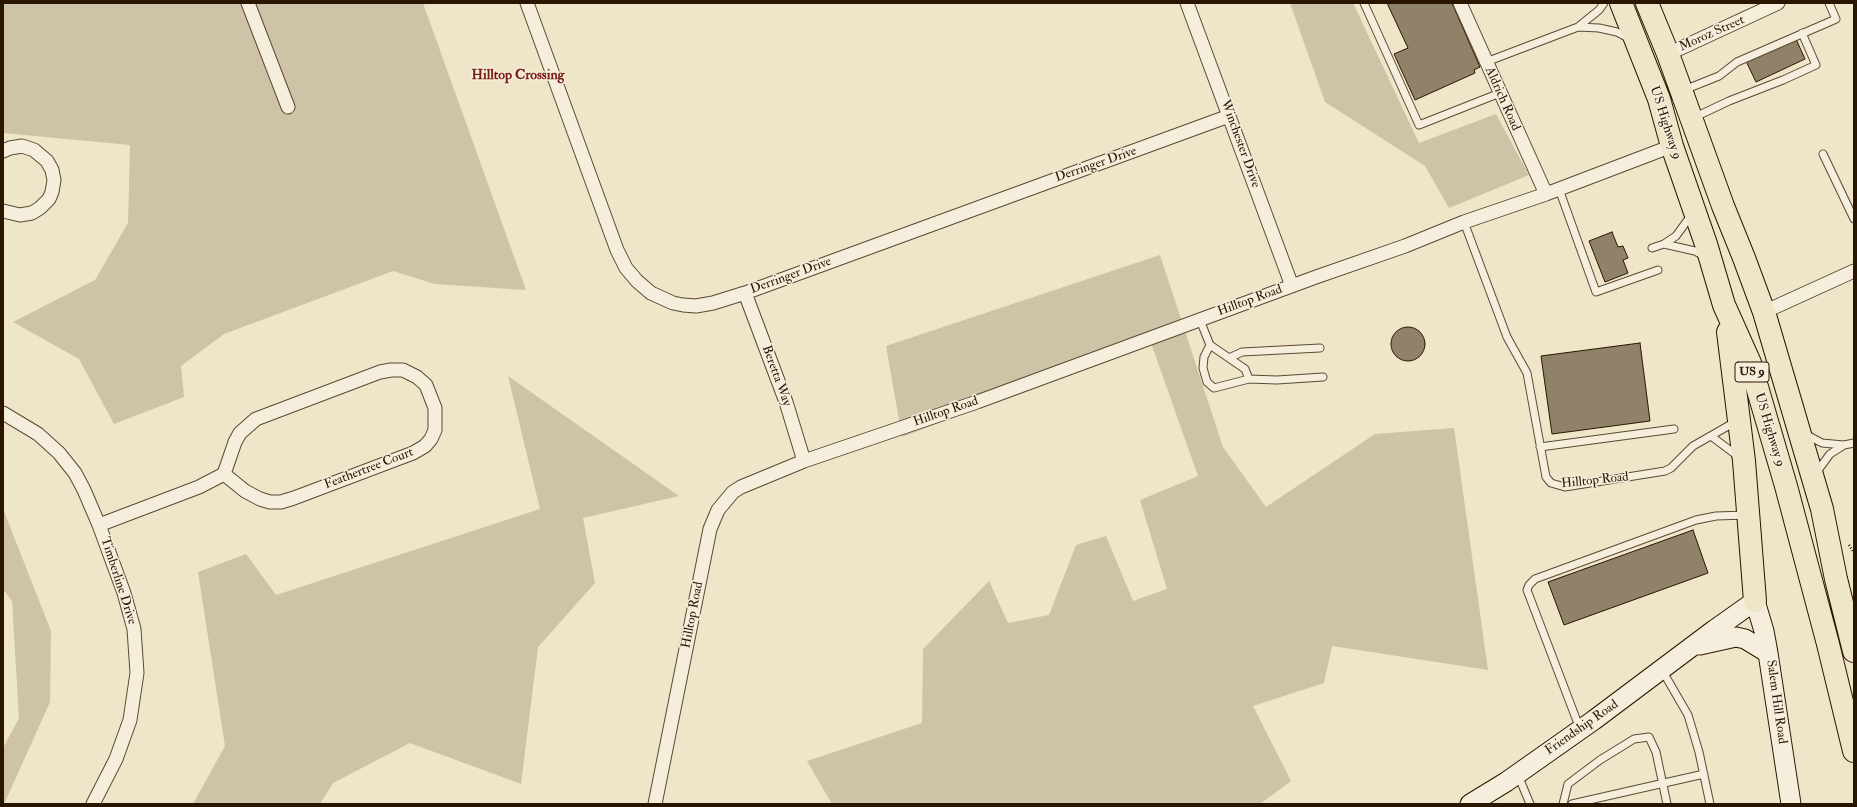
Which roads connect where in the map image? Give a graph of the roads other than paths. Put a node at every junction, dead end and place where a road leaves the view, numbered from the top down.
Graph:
1 (248, 3) edge
2 (527, 3) edge
3 (1187, 3) edge
4 (1364, 3) edge
5 (1460, 3) edge
6 (1604, 3) edge
7 (1621, 3) edge
8 (1647, 3) edge
9 (1778, 3) edge
10 (1829, 3) edge
11 (1578, 27) junction
12 (1802, 33) junction
13 (1636, 42) junction
14 (1668, 54) junction
15 (1486, 62) junction
16 (1681, 92) junction
17 (1500, 94) junction
18 (288, 107) dead end
19 (1230, 116) junction
20 (1691, 119) junction
21 (1672, 146) junction
22 (3, 151) edge
23 (1823, 154) dead end
24 (1559, 189) junction
25 (1546, 194) junction
26 (1695, 210) junction
27 (3, 211) edge
28 (1854, 219) edge
29 (1464, 222) junction
30 (1664, 244) junction
31 (1652, 248) dead end
32 (1710, 259) junction
33 (1658, 270) dead end
34 (1854, 271) edge
35 (1292, 286) junction
36 (745, 293) junction
37 (1724, 305) junction
38 (1764, 312) junction
39 (1200, 320) junction
40 (1210, 345) junction
41 (1320, 348) dead end
42 (1229, 358) junction
43 (1323, 377) dead end
44 (1248, 379) junction
45 (3, 413) edge
46 (1740, 420) junction
47 (1674, 429) dead end
48 (1798, 430) junction
49 (1710, 436) junction
50 (1854, 443) edge
51 (1844, 445) junction
52 (1540, 447) junction
53 (804, 461) junction
54 (1744, 461) junction
55 (224, 474) junction
56 (1813, 478) junction
57 (1749, 515) junction
58 (99, 525) junction
59 (1755, 601) junction
60 (1691, 647) junction
61 (1854, 651) edge
62 (1768, 653) junction
63 (1662, 670) junction
64 (1580, 729) junction
65 (1854, 751) edge
66 (1517, 773) junction
67 (1704, 774) junction
68 (1662, 783) junction
69 (93, 804) edge
70 (655, 804) edge
71 (1470, 804) edge
72 (1530, 804) edge
73 (1563, 804) edge
74 (1572, 804) edge
75 (1666, 804) edge
76 (1710, 804) edge
77 (1791, 804) edge

1 - 18 street
2 - 36 street, Derringer Drive
3 - 19 street, Winchester Drive
4 - 17 lane
5 - 15 street, Aldrich Road
6 - 11 lane
7 - 13 highway, US Highway 9 / US 9
8 - 14 highway, US Highway 9 / US 9
9 - 14 street, Moroz Street
10 - 12 lane
11 - 13 lane
11 - 15 lane
12 - 16 lane
12 - 20 lane
13 - 21 highway, US Highway 9 / US 9
14 - 16 highway, US Highway 9 / US 9
15 - 17 street, Aldrich Road
16 - 20 highway, US Highway 9 / US 9
17 - 25 street, Aldrich Road
19 - 35 street, Winchester Drive
19 - 36 street, Derringer Drive
20 - 38 highway, US Highway 9 / US 9
21 - 24 street, Hilltop Road
21 - 26 highway, US Highway 9 / US 9
22 - 27 street
23 - 28 lane
24 - 25 street, Hilltop Road
24 - 33 lane
25 - 29 street, Hilltop Road
26 - 30 lane
26 - 32 highway, US Highway 9 / US 9
29 - 35 street, Hilltop Road
29 - 52 lane, Hilltop Road
30 - 31 lane
30 - 32 lane
32 - 37 highway, US Highway 9 / US 9
34 - 38 street
35 - 39 street, Hilltop Road
36 - 53 street, Beretta Way
37 - 46 highway
37 - 65 highway, US Highway 9 / US 9
38 - 48 highway, US Highway 9 / US 9
39 - 40 lane
39 - 53 street, Hilltop Road
40 - 42 lane
40 - 44 lane
41 - 42 lane
42 - 44 lane
43 - 44 lane
45 - 58 street, Timberline Drive
46 - 49 lane, Hilltop Road
46 - 54 highway
47 - 52 lane
48 - 51 lane
48 - 56 highway, US Highway 9 / US 9
49 - 52 lane, Hilltop Road
49 - 54 lane
50 - 51 lane
51 - 56 lane
53 - 70 street, Hilltop Road
54 - 57 highway
55 - 55 street, Feathertree Court
55 - 58 street
56 - 61 highway, US Highway 9 / US 9
57 - 59 highway
57 - 64 lane
58 - 69 street, Timberline Drive
59 - 60 street, Friendship Road
59 - 62 street, Salem Hill Road
60 - 62 street, Friendship Road
60 - 63 street, Friendship Road
62 - 77 street, Salem Hill Road
63 - 64 street, Friendship Road
63 - 67 lane
64 - 66 street, Friendship Road
66 - 71 street, Friendship Road
66 - 72 lane
67 - 68 lane
67 - 76 lane
68 - 73 lane
68 - 74 lane
68 - 75 lane

